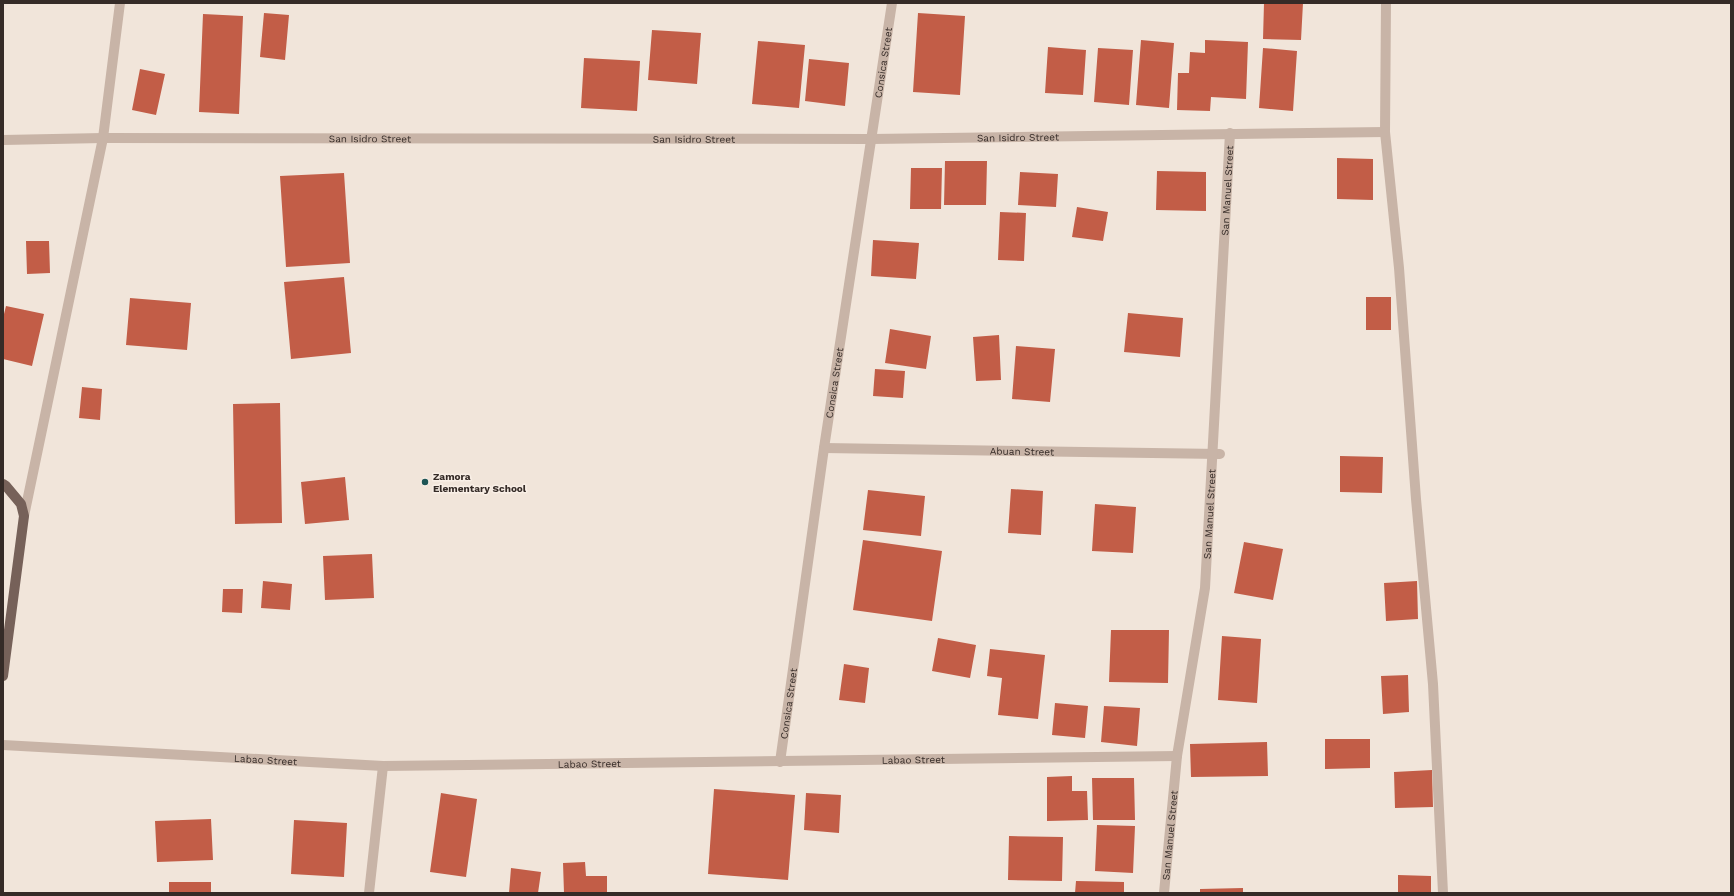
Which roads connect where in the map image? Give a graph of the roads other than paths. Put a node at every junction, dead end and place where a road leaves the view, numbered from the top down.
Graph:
1 (120, 3) edge
2 (892, 3) edge
3 (1386, 3) edge
4 (1385, 132) junction
5 (1230, 133) junction
6 (103, 138) junction
7 (872, 139) junction
8 (3, 140) edge
9 (824, 448) junction
10 (1216, 454) junction
11 (3, 484) edge
12 (24, 516) junction
13 (3, 676) edge
14 (3, 745) edge
15 (1177, 756) junction
16 (780, 762) junction
17 (383, 766) junction
18 (369, 893) edge
19 (1164, 893) edge
20 (1443, 893) edge

1 - 6 street
2 - 7 street, Consica Street
3 - 4 street
4 - 5 street, San Isidro Street
4 - 20 street
5 - 7 street, San Isidro Street
5 - 10 street, San Manuel Street
6 - 7 street, San Isidro Street
6 - 8 street, San Isidro Street
6 - 12 street
7 - 9 street, Consica Street
9 - 10 street, Abuan Street
9 - 16 street, Consica Street
10 - 15 street, San Manuel Street
11 - 12 main road
12 - 13 main road
14 - 17 street, Labao Street
15 - 16 street, Labao Street
15 - 19 street, San Manuel Street
16 - 17 street, Labao Street
17 - 18 street

